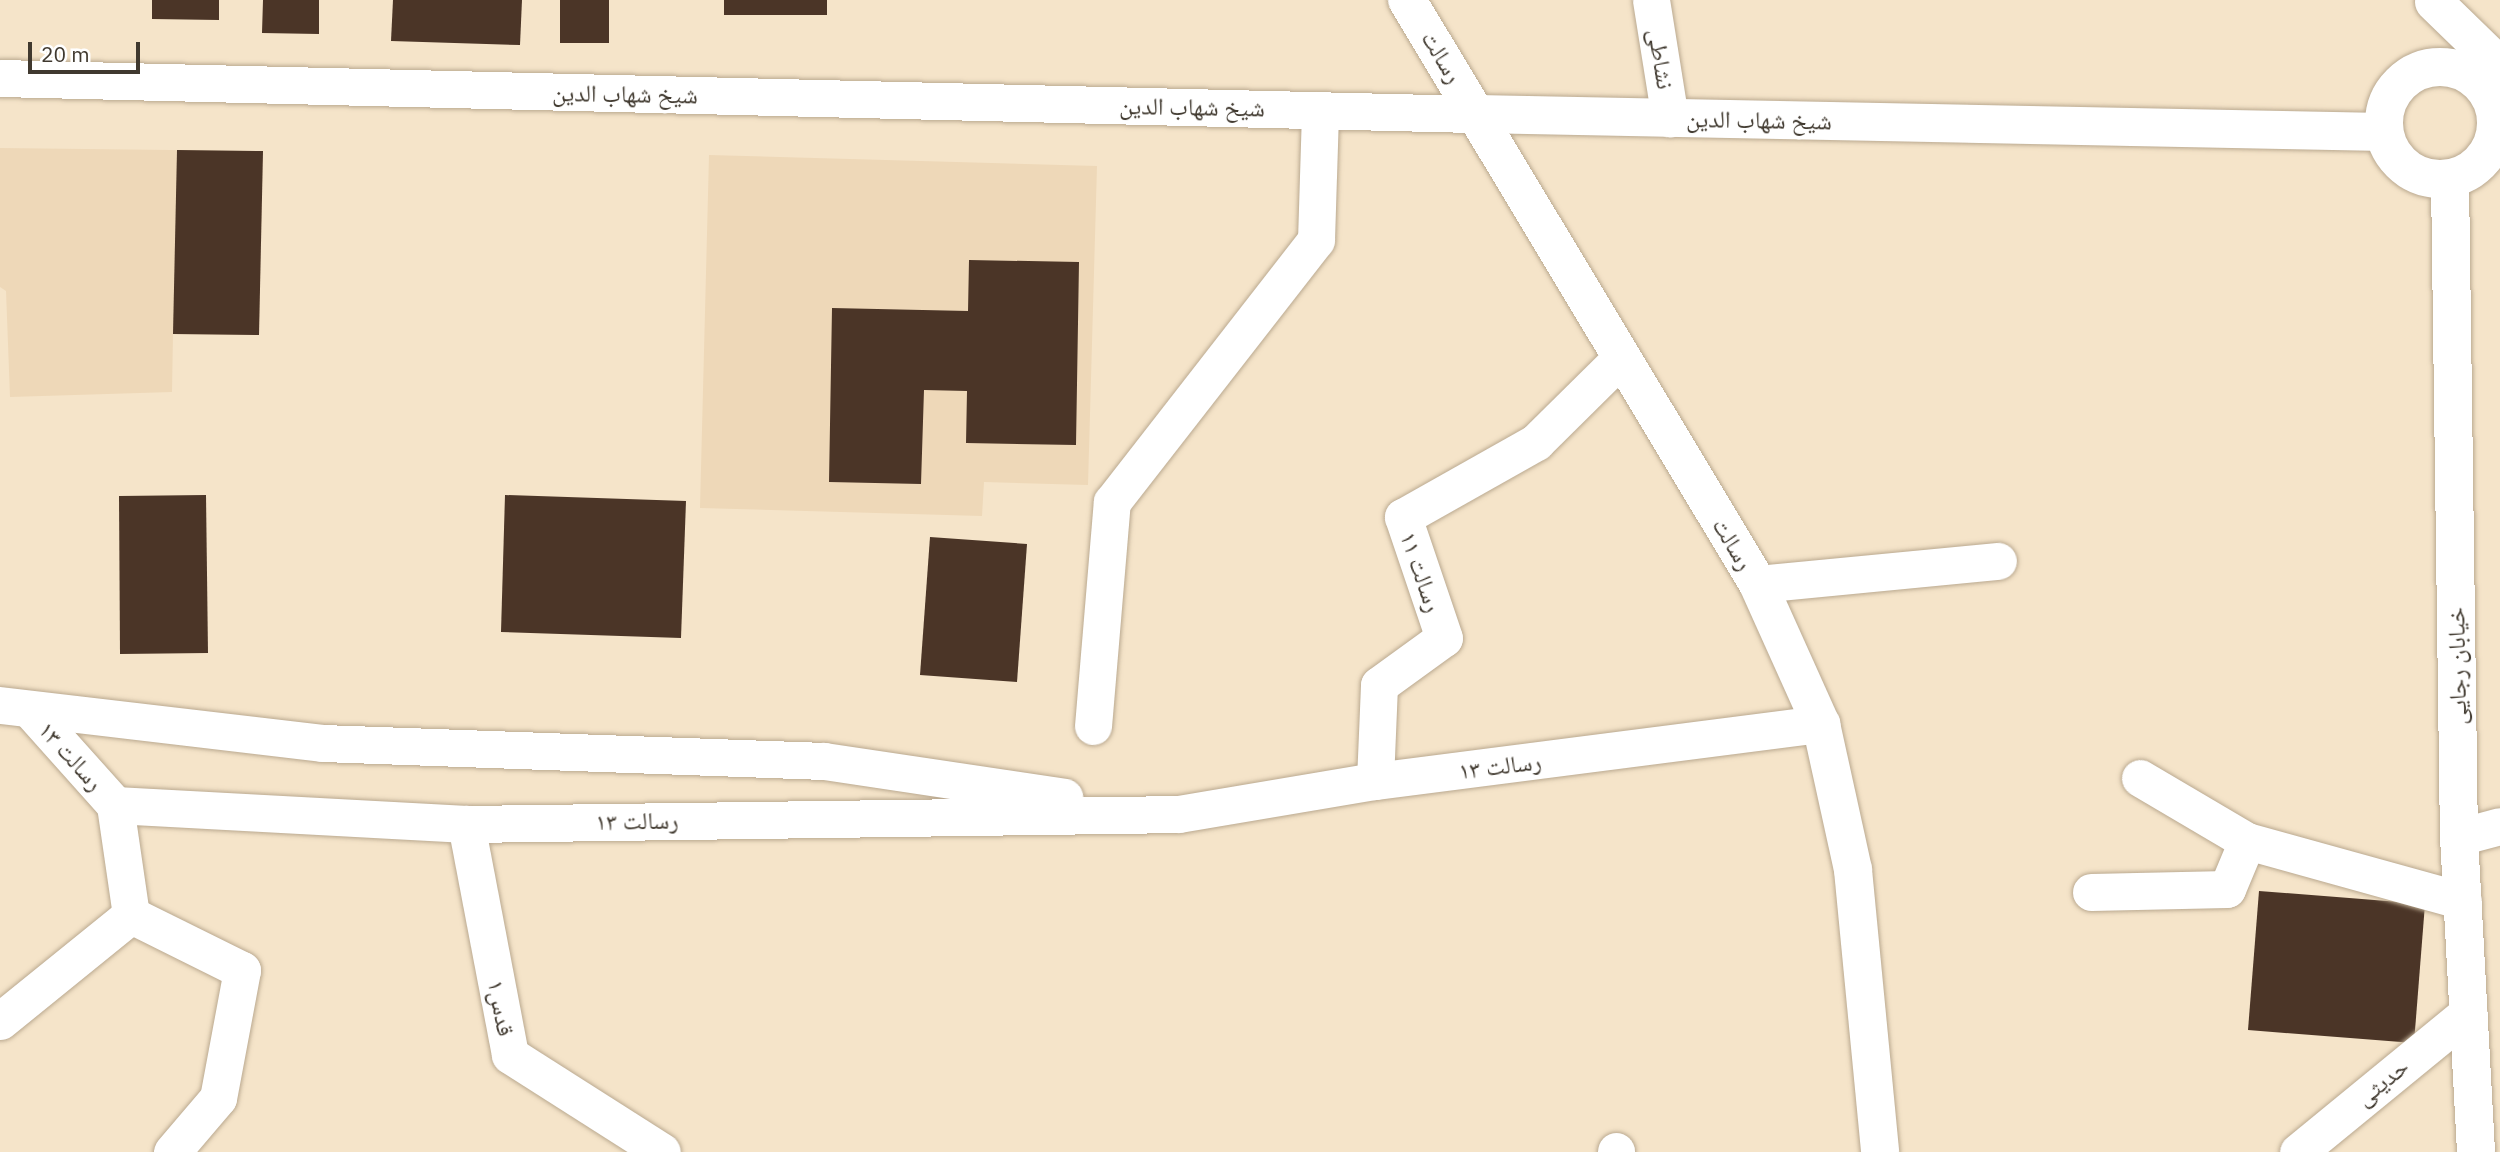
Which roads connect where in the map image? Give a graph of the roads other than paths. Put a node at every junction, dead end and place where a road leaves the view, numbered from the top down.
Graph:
1 (1407, 0) edge
2 (1651, 0) edge
3 (2434, 1) edge
4 (2500, 66) edge
5 (2431, 67) junction
6 (0, 78) edge
7 (1320, 110) junction
8 (1477, 114) junction
9 (1670, 118) junction
10 (2498, 125) edge
11 (2384, 132) junction
12 (2449, 179) junction
13 (1621, 358) junction
14 (1998, 561) dead end
15 (1758, 584) junction
16 (16, 708) edge
17 (1821, 724) junction
18 (1093, 726) dead end
19 (2140, 778) dead end
20 (1375, 782) junction
21 (115, 805) junction
22 (1179, 814) junction
23 (466, 824) junction
24 (2500, 826) edge
25 (2459, 836) junction
26 (2247, 841) junction
27 (2091, 892) dead end
28 (2463, 901) junction
29 (131, 915) junction
30 (2468, 1013) junction
31 (0, 1021) edge
32 (172, 1152) edge
33 (662, 1152) edge
34 (1880, 1152) edge
35 (2298, 1152) edge
36 (2476, 1152) edge

1 - 8 main road, رسالت
2 - 9 street, نشاطی
3 - 4 main road
3 - 5 main road
5 - 10 main road
5 - 11 main road
6 - 7 street, شیخ شهاب الدین
7 - 8 street, شیخ شهاب الدین
7 - 18 street
8 - 9 main road, شیخ شهاب الدین
8 - 13 main road, رسالت
9 - 11 main road, شیخ شهاب الدین
10 - 12 main road
11 - 12 main road
12 - 25 main road, خیابان رجایی
13 - 15 main road, رسالت
13 - 20 street, رسالت ۱۱
14 - 15 street
15 - 17 main road, رسالت
16 - 21 street, رسالت ۱۳
16 - 22 street, رسالت ۱۳
17 - 20 street, رسالت ۱۳
17 - 34 main road, رسالت
19 - 26 street
20 - 22 street, رسالت ۱۳
21 - 23 street, رسالت ۱۳
21 - 29 street
22 - 23 street, رسالت ۱۳
23 - 33 street, قدس۱
24 - 25 street
25 - 28 main road, خیابان رجایی
26 - 27 street
26 - 28 street
28 - 30 main road, خیابان رجایی
29 - 31 street
29 - 32 street
30 - 35 street, حدیثی
30 - 36 main road, خیابان رجایی

